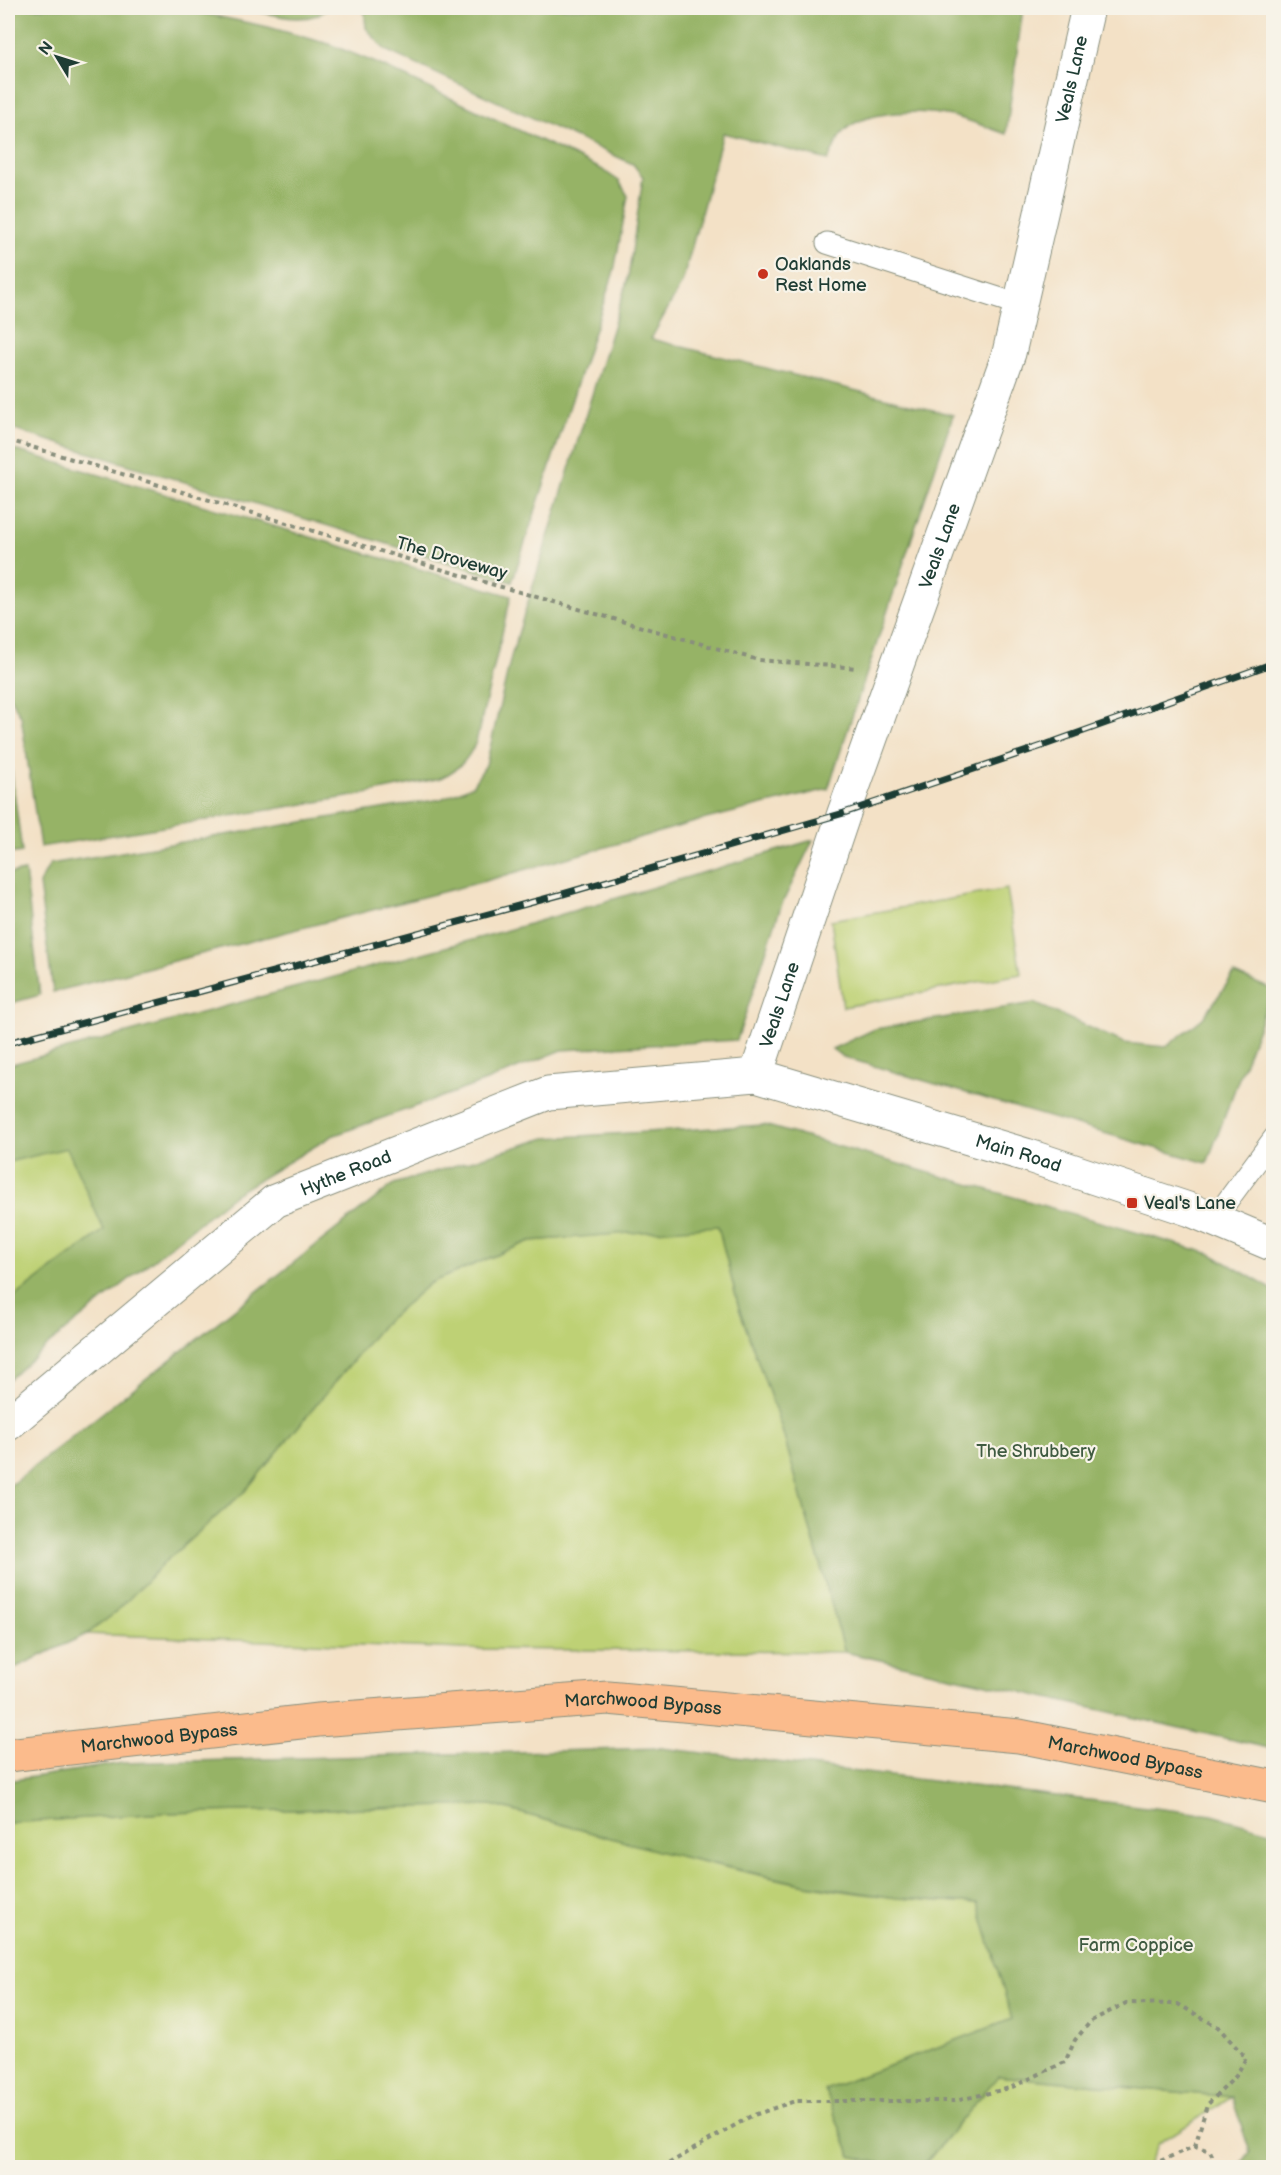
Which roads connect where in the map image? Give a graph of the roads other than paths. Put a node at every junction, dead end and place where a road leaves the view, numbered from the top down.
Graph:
1 (1088, 8) edge
2 (827, 243) dead end
3 (1020, 305) junction
4 (756, 1075) junction
5 (1274, 1138) edge
6 (1214, 1219) junction
7 (1274, 1245) edge
8 (8, 1424) edge
9 (8, 1755) edge
10 (1274, 1787) edge

1 - 3 street, Veals Lane
2 - 3 lane
3 - 4 street, Veals Lane
4 - 6 street, Main Road
4 - 8 street, Hythe Road
5 - 6 lane
6 - 7 street, Main Road
9 - 10 main road, Marchwood Bypass

